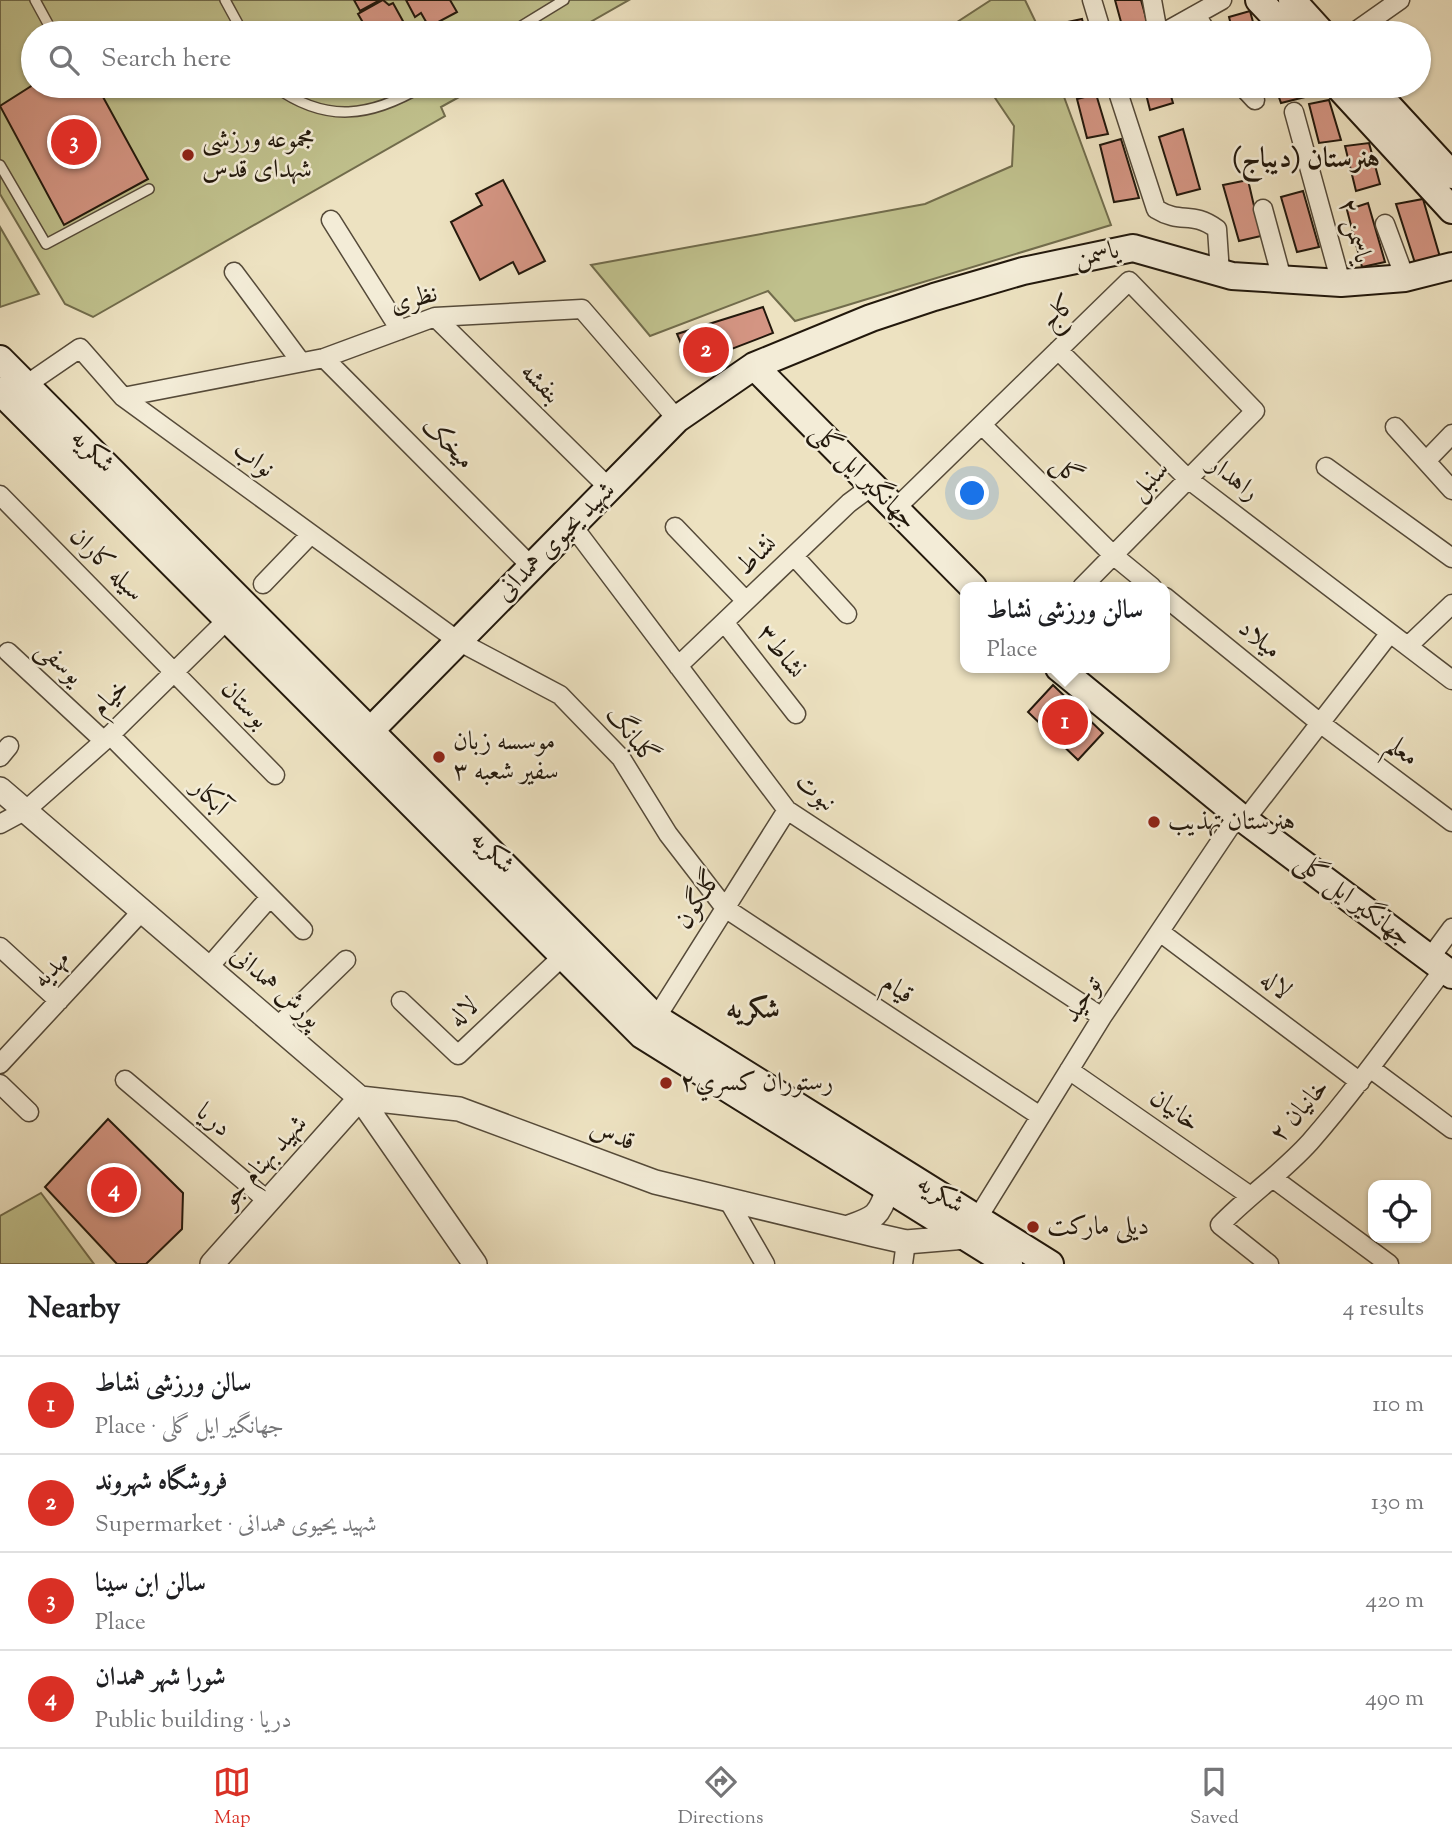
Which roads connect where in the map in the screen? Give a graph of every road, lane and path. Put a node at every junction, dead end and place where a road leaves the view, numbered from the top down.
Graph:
1 (35, 0) edge
2 (225, 0) edge
3 (564, 0) edge
4 (1092, 0) edge
5 (1152, 0) edge
6 (1222, 0) edge
7 (1259, 0) edge
8 (1292, 0) edge
9 (1400, 0) edge
10 (1198, 16) junction
11 (46, 21) edge
12 (236, 21) edge
13 (530, 21) edge
14 (1098, 21) edge
15 (1158, 21) edge
16 (1185, 21) edge
17 (1201, 21) edge
18 (1279, 21) edge
19 (1311, 21) edge
20 (1370, 21) edge
21 (294, 98) edge
22 (403, 98) edge
23 (1120, 98) edge
24 (1349, 98) edge
25 (1381, 98) edge
26 (1294, 112) dead end
27 (0, 166) edge
28 (1452, 175) edge
29 (149, 189) dead end
30 (1263, 209) dead end
31 (1452, 210) edge
32 (331, 220) dead end
33 (1385, 224) dead end
34 (1452, 266) edge
35 (234, 272) dead end
36 (1220, 273) junction
37 (1405, 278) junction
38 (1282, 279) junction
39 (1340, 283) junction
40 (435, 317) junction
41 (400, 330) junction
42 (1058, 350) junction
43 (324, 358) junction
44 (0, 359) edge
45 (301, 362) junction
46 (754, 366) junction
47 (13, 388) edge
48 (122, 397) junction
49 (1255, 411) joint
50 (677, 419) junction
51 (982, 425) junction
52 (1395, 427) dead end
53 (1452, 435) edge
54 (1426, 461) junction
55 (1326, 467) dead end
56 (1188, 479) junction
57 (873, 486) junction
58 (609, 488) junction
59 (1452, 490) edge
60 (0, 495) edge
61 (895, 509) junction
62 (572, 525) junction
63 (675, 527) dead end
64 (311, 534) junction
65 (1113, 555) junction
66 (794, 556) junction
67 (1452, 558) edge
68 (532, 567) junction
69 (968, 582) edge
70 (1087, 582) edge
71 (1146, 582) edge
72 (263, 584) dead end
73 (746, 601) junction
74 (1170, 601) edge
75 (1452, 604) edge
76 (847, 614) dead end
77 (228, 619) junction
78 (724, 622) junction
79 (1390, 633) junction
80 (458, 641) junction
81 (1408, 646) junction
82 (8, 652) dead end
83 (678, 666) junction
84 (175, 671) junction
85 (1065, 673) edge
86 (1452, 680) edge
87 (796, 713) dead end
88 (1320, 723) junction
89 (370, 731) junction
90 (107, 738) junction
91 (275, 775) dead end
92 (0, 789) edge
93 (26, 810) junction
94 (787, 810) junction
95 (1242, 817) junction
96 (1452, 822) edge
97 (0, 824) edge
98 (270, 897) junction
99 (725, 908) junction
100 (142, 911) junction
101 (1452, 928) edge
102 (303, 930) dead end
103 (1160, 932) junction
104 (0, 947) edge
105 (564, 956) junction
106 (346, 960) dead end
107 (1442, 967) edge
108 (208, 968) junction
109 (59, 1001) junction
110 (401, 1001) dead end
111 (1102, 1017) junction
112 (656, 1018) junction
113 (276, 1027) junction
114 (0, 1064) edge
115 (1069, 1070) junction
116 (1365, 1075) junction
117 (125, 1080) dead end
118 (0, 1084) edge
119 (360, 1098) junction
120 (29, 1112) dead end
121 (1040, 1116) junction
122 (1452, 1129) edge
123 (1274, 1179) junction
124 (888, 1188) junction
125 (1249, 1195) junction
126 (728, 1200) junction
127 (268, 1201) junction
128 (845, 1228) junction
129 (972, 1228) junction
130 (905, 1253) edge
131 (212, 1264) edge
132 (475, 1264) edge
133 (765, 1264) edge
134 (1009, 1264) edge
135 (1050, 1264) edge
136 (1269, 1264) edge
137 (1389, 1264) edge

1 - 11 lane
2 - 12 lane
3 - 13 lane
4 - 14 street
5 - 15 street
6 - 10 street
7 - 18 main road
8 - 19 main road
9 - 20 street
10 - 16 street
10 - 17 street
21 - 22 lane
23 - 36 street
24 - 31 main road
25 - 28 main road
26 - 39 street, یاسمن ۲
27 - 29 lane
30 - 38 street
32 - 41 street
33 - 37 street
34 - 37 main road, یاسمن
35 - 45 street
36 - 38 main road, یاسمن
36 - 46 main road, یاسمن
37 - 39 main road, یاسمن
38 - 39 main road, یاسمن
40 - 41 street, نظری
40 - 50 street, نظری
40 - 58 street, بنفشه
41 - 43 street, نظری
42 - 49 street, کاج
42 - 51 street, کاج
42 - 56 street, راهدار
43 - 45 street, نظری
43 - 68 street, میخک
44 - 47 main road, شکریه
45 - 48 street, نظری
46 - 50 main road, شهید یحیوی همدانی
46 - 57 main road, جهانگیر ایل گلی
47 - 48 street, نواب
47 - 77 main road, شکریه
47 - 89 main road, شکریه
48 - 64 street, نواب
49 - 56 street, سنبل
50 - 58 main road, شهید یحیوی همدانی
51 - 61 street, کاج
51 - 65 street, گل
52 - 54 street
53 - 54 street
54 - 59 street
55 - 67 street
56 - 65 street, سنبل
56 - 79 street, راهدار
57 - 61 main road, جهانگیر ایل گلی
57 - 66 street, نشاط
58 - 62 main road, شهید یحیوی همدانی
60 - 84 street, سیله کاران
61 - 69 main road, جهانگیر ایل گلی
62 - 68 main road, شهید یحیوی همدانی
62 - 83 street, نبوت
63 - 73 street
64 - 72 street
64 - 80 street, نواب
65 - 70 street, سنبل
65 - 71 street
66 - 73 street, نشاط
66 - 76 street
68 - 80 main road, شهید یحیوی همدانی
73 - 78 street, نشاط
74 - 88 street, میلاد
75 - 81 street
77 - 84 street, خیام
77 - 105 main road, شکریه
78 - 83 street, نشاط
78 - 87 street, نشاط۳
79 - 81 street, راهدار
79 - 88 street, توحید
80 - 89 main road, شهید یحیوی همدانی
80 - 99 street, گلبانگ
81 - 86 street, راهدار
82 - 90 street, یوسفی
83 - 94 street, نبوت
84 - 90 street, خیام
84 - 91 street, بوستان
85 - 95 main road, جهانگیر ایل گلی
88 - 95 street, توحید
88 - 96 street, معلم
89 - 112 main road, شکریه
90 - 93 street, خیام
90 - 98 street, آبکار
92 - 93 street, پورش همدانی
93 - 97 street, خیام
93 - 100 street, پورش همدانی
94 - 99 street, گلگون
94 - 111 street, نبوت
95 - 103 street, توحید
95 - 107 main road, جهانگیر ایل گلی
98 - 102 street, آبکار
98 - 108 street
99 - 112 street, گلگون
99 - 121 street, قیام
100 - 108 street, پورش همدانی
100 - 109 street, مهدیه
101 - 107 street, خانیان ۲
103 - 111 street, توحید
103 - 116 street, لاله
104 - 109 street
105 - 110 street, لاله
105 - 124 main road, شکریه
106 - 113 street
107 - 116 street, خانیان ۲
108 - 113 street, پورش همدانی
109 - 114 street, مهدیه
111 - 115 street, توحید
112 - 129 main road, شکریه
113 - 119 street, پورش همدانی
115 - 121 street, توحید
115 - 125 street, خانیان
116 - 122 street, لاله
116 - 123 street, خانیان ۲
117 - 127 street, دریا
118 - 120 street
119 - 126 street, قدس
119 - 127 street, شهید بهنام جو
119 - 132 street, پورش همدانی
121 - 129 street, توحید
123 - 125 street, خانیان ۲
123 - 137 street
124 - 128 street
124 - 129 main road, شکریه
125 - 136 street, خانیان ۲
126 - 128 street, قدس
126 - 133 street
127 - 131 street, شهید بهنام جو
128 - 130 street, قدس
129 - 130 street, قدس
129 - 134 main road, شکریه
129 - 135 main road, شکریه

